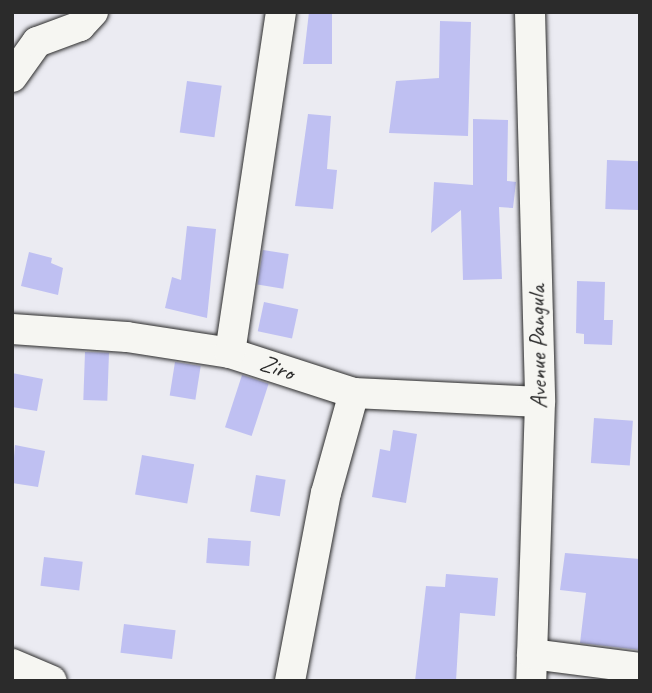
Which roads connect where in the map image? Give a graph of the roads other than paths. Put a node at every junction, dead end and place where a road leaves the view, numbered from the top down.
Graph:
1 (93, 12) edge
2 (281, 12) edge
3 (530, 12) edge
4 (12, 77) edge
5 (12, 329) edge
6 (230, 353) junction
7 (354, 393) junction
8 (540, 402) junction
9 (12, 664) edge
10 (531, 667) edge
11 (640, 668) edge
12 (52, 681) edge
13 (290, 681) edge

1 - 4 street
2 - 6 street
3 - 8 street, Avenue Pangula
5 - 6 street, Ziro
6 - 7 street, Ziro
7 - 8 street, Ziro
7 - 13 street
8 - 10 street, Avenue Pangula
9 - 12 street
10 - 11 street

